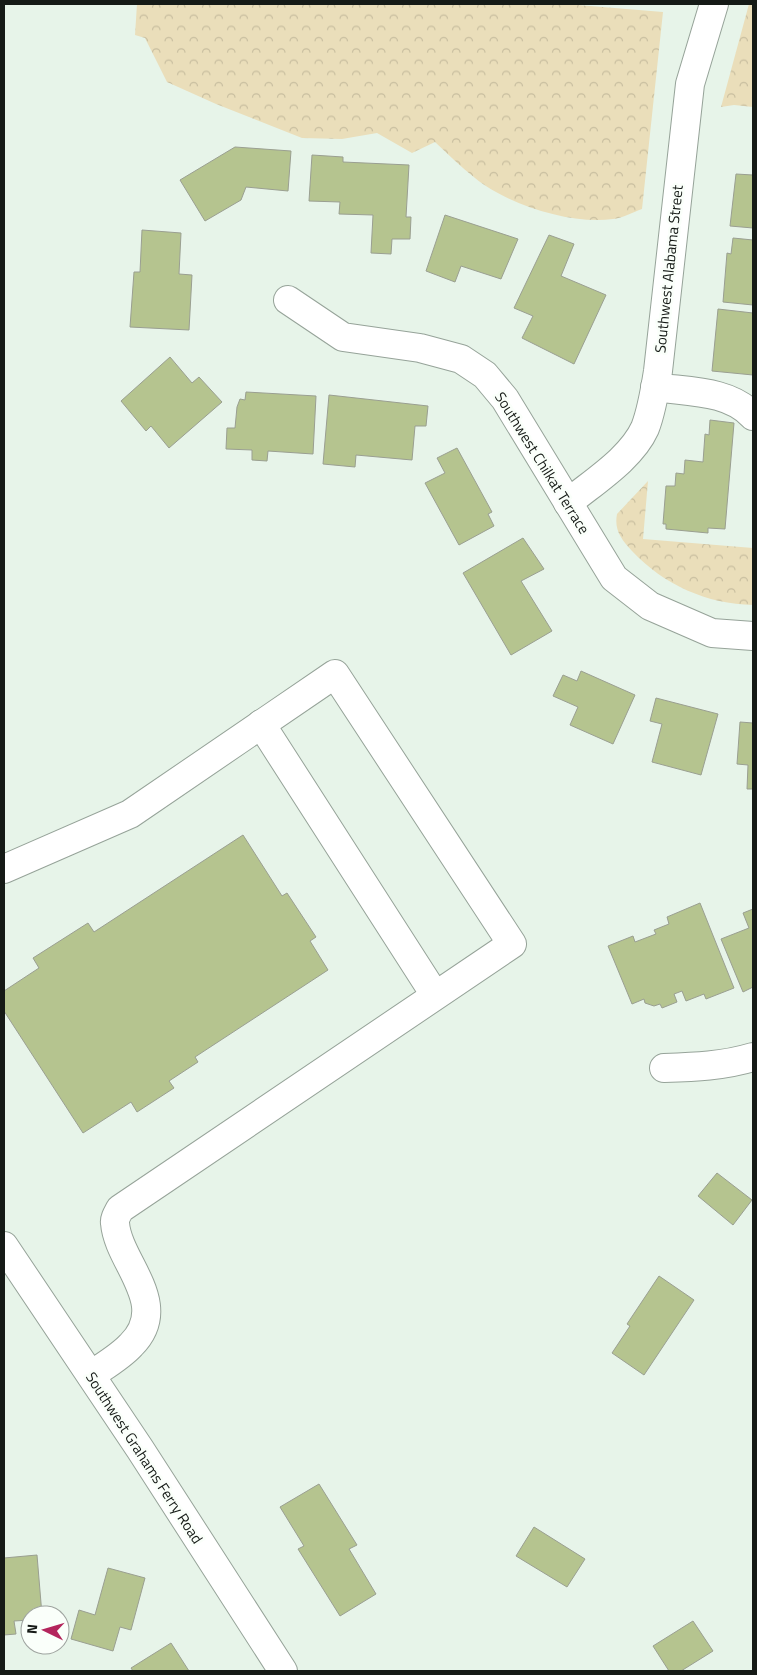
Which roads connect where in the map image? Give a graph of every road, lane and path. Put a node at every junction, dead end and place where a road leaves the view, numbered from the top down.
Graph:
1 (714, 4) edge
2 (288, 300) dead end
3 (655, 387) junction
4 (753, 416) edge
5 (568, 503) junction
6 (753, 636) edge
7 (261, 724) junction
8 (4, 869) edge
9 (434, 995) junction
10 (753, 1057) edge
11 (664, 1068) dead end
12 (4, 1246) edge
13 (91, 1375) junction
14 (283, 1671) edge

1 - 3 street, Southwest Alabama Street
2 - 5 street, Southwest Chilkat Terrace
3 - 4 street
3 - 5 street, Southwest Alabama Street
5 - 6 street, Southwest Chilkat Terrace
7 - 8 street
7 - 9 street
7 - 9 street
9 - 13 street
10 - 11 street
12 - 13 street, Southwest Grahams Ferry Road
13 - 14 street, Southwest Grahams Ferry Road

